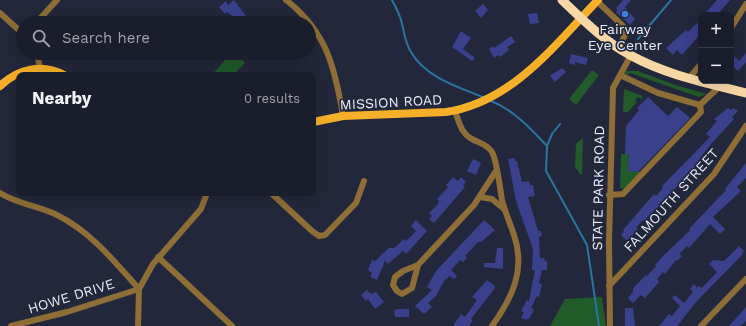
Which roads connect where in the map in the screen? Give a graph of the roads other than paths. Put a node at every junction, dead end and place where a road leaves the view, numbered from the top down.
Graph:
1 (57, 0) edge
2 (286, 0) edge
3 (562, 0) edge
4 (598, 0) edge
5 (746, 4) edge
6 (0, 13) edge
7 (42, 16) edge
8 (302, 16) edge
9 (581, 18) junction
10 (734, 23) edge
11 (16, 28) edge
12 (316, 33) edge
13 (619, 48) junction
14 (631, 55) junction
15 (38, 60) edge
16 (698, 67) edge
17 (40, 68) junction
18 (21, 72) edge
19 (58, 72) edge
20 (16, 75) edge
21 (620, 75) junction
22 (688, 78) junction
23 (0, 86) edge
24 (720, 86) junction
25 (746, 93) edge
26 (700, 105) junction
27 (458, 110) junction
28 (343, 116) junction
29 (316, 121) edge
30 (746, 126) edge
31 (496, 171) junction
32 (364, 181) dead end
33 (0, 192) edge
34 (609, 195) junction
35 (206, 196) edge
36 (274, 196) edge
37 (480, 197) junction
38 (504, 209) junction
39 (158, 257) junction
40 (418, 265) junction
41 (746, 279) edge
42 (609, 286) junction
43 (138, 289) junction
44 (11, 326) edge
45 (138, 326) edge
46 (232, 326) edge
47 (492, 326) edge
48 (610, 326) edge
49 (702, 326) edge

1 - 7 street
2 - 8 street
3 - 9 highway
4 - 9 main road, MISSION ROAD
4 - 13 street
5 - 10 street
6 - 11 street
9 - 13 highway
9 - 27 main road, MISSION ROAD
12 - 28 street
13 - 14 highway
14 - 21 street, STATE PARK ROAD
14 - 22 highway
15 - 17 street
16 - 22 street
17 - 18 main road
17 - 19 main road
20 - 23 main road
21 - 26 street
21 - 34 street, STATE PARK ROAD
22 - 24 highway
24 - 25 highway
24 - 26 street
26 - 34 street
27 - 28 main road, MISSION ROAD
27 - 31 street
28 - 29 main road, MISSION ROAD
30 - 42 street, FALMOUTH STREET
31 - 37 street
31 - 38 street
32 - 36 street
33 - 43 street
34 - 42 street, STATE PARK ROAD
35 - 39 street
37 - 38 street
37 - 40 street
38 - 47 street
39 - 43 street
39 - 46 street
40 - 40 street
41 - 49 street
42 - 48 street, STATE PARK ROAD
43 - 44 street, HOWE DRIVE
43 - 45 street

